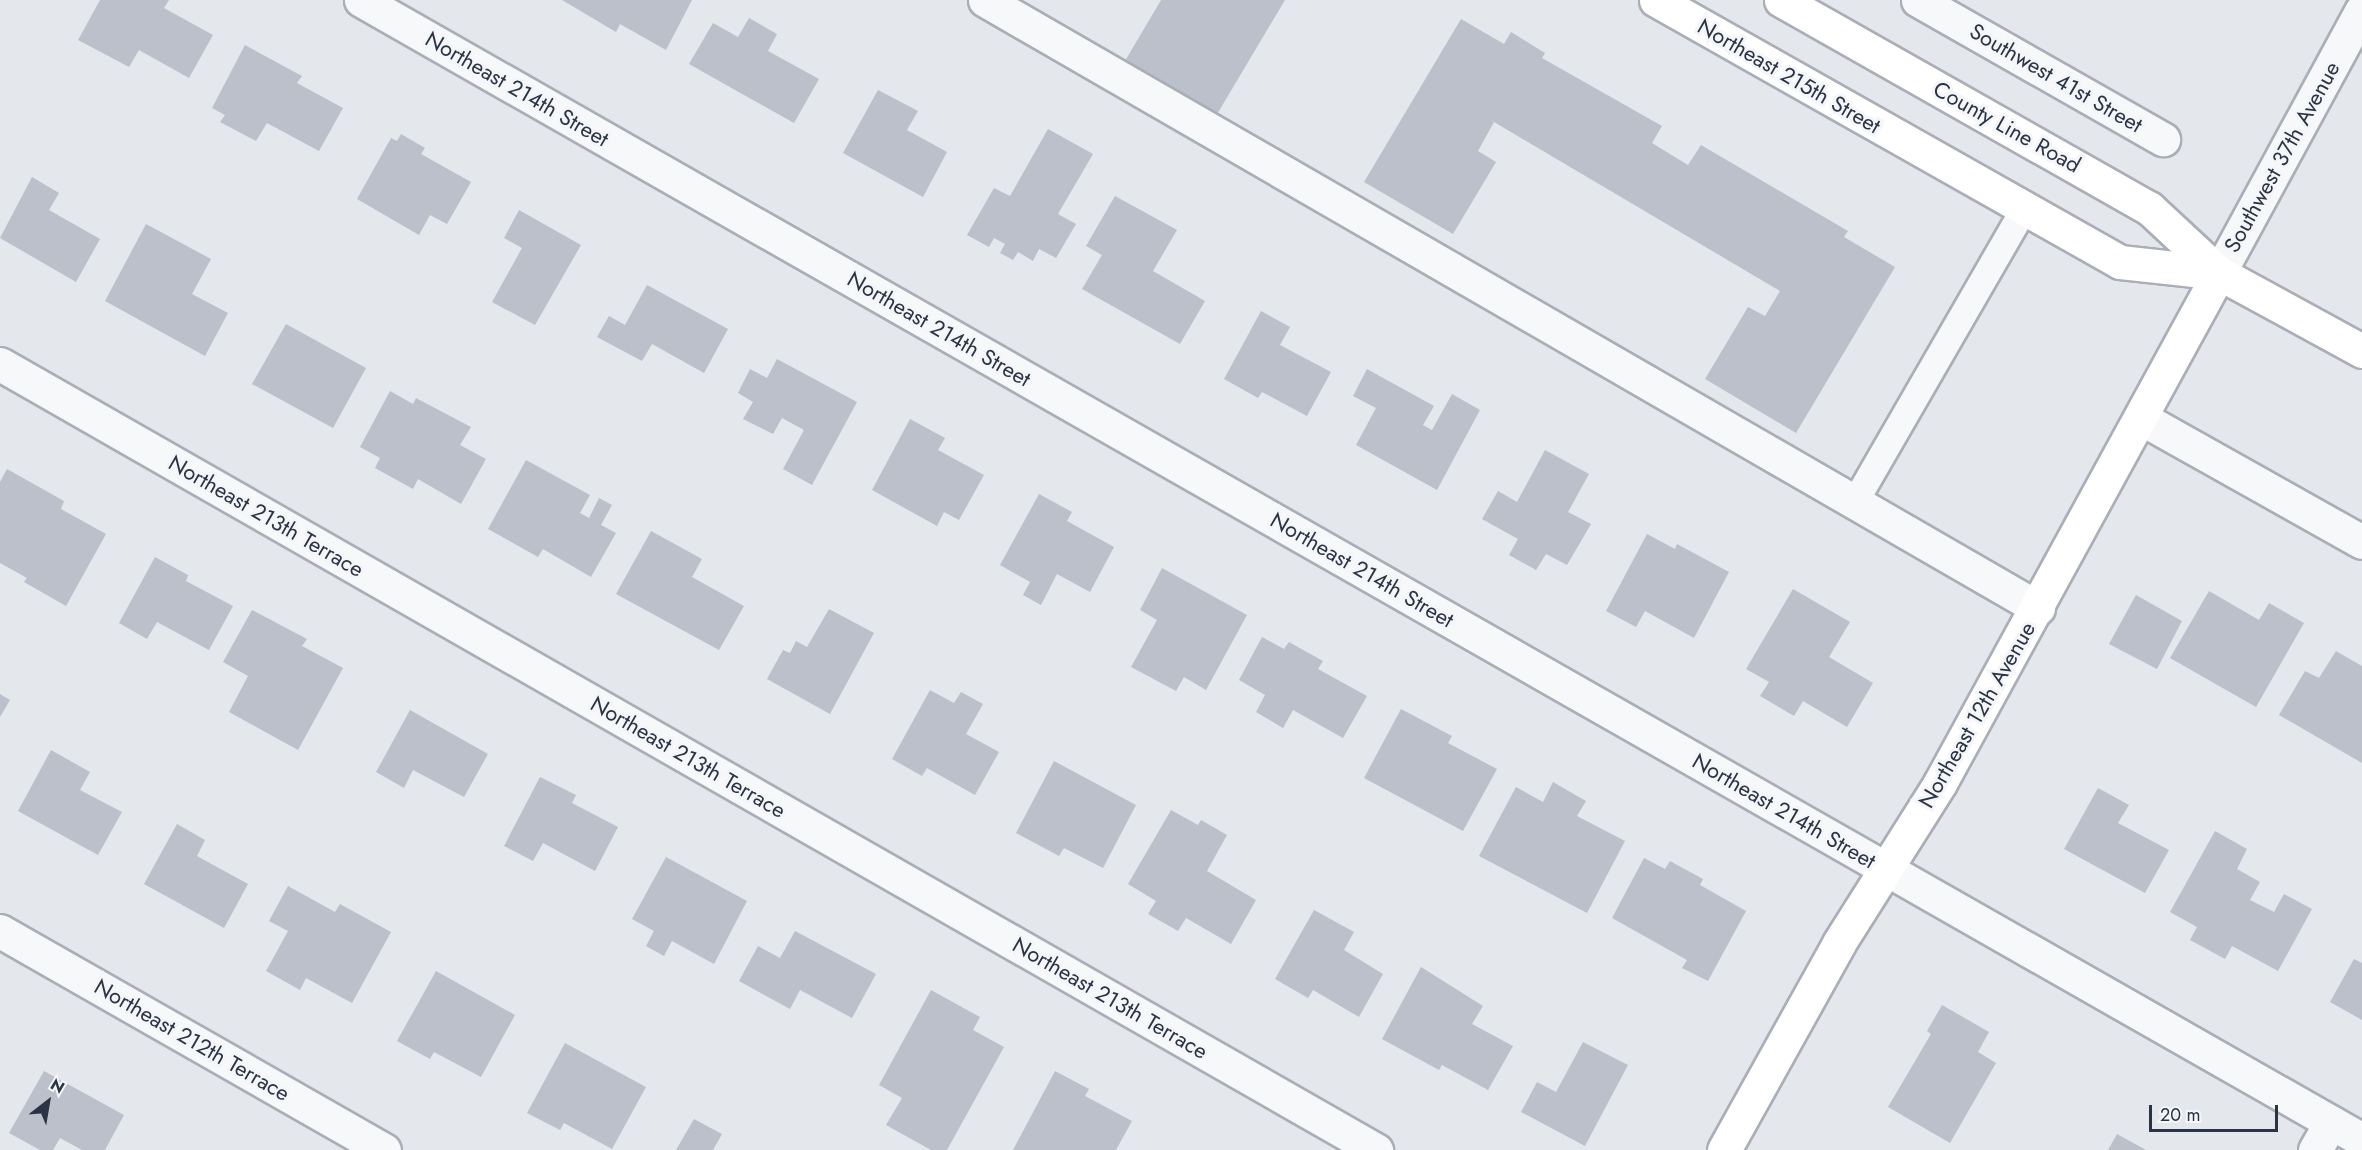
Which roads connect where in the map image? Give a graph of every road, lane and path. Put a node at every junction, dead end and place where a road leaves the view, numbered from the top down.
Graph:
1 (361, 0) edge
2 (985, 0) edge
3 (1656, 0) edge
4 (1781, 0) edge
5 (1918, 0) edge
6 (2362, 10) edge
7 (1891, 134) joint
8 (2163, 139) dead end
9 (2025, 208) junction
10 (2219, 273) junction
11 (2362, 351) edge
12 (0, 364) edge
13 (2141, 418) junction
14 (1854, 504) junction
15 (2362, 542) edge
16 (2038, 608) junction
17 (1885, 868) junction
18 (0, 931) edge
19 (2331, 1122) junction
20 (2362, 1140) edge
21 (384, 1150) edge
22 (1376, 1150) edge
23 (1724, 1150) edge
24 (2315, 1150) edge

1 - 17 street, Northeast 214th Street
2 - 14 street
3 - 7 street, Northeast 215th Street
4 - 10 street, County Line Road
5 - 8 street, Southwest 41st Street
6 - 10 street, Southwest 37th Avenue
7 - 9 street, County Line Road
9 - 10 street, County Line Road
9 - 14 lane
10 - 11 street, County Line Road
10 - 13 street, Northeast 12th Avenue
12 - 22 street, Northeast 213th Terrace
13 - 15 street
13 - 16 street, Northeast 12th Avenue
14 - 16 street
16 - 17 street, Northeast 12th Avenue
17 - 19 street, Northeast 214th Street
17 - 23 street, Northeast 12th Avenue
18 - 21 street, Northeast 212th Terrace
19 - 20 street, Northeast 214th Street
19 - 24 street

